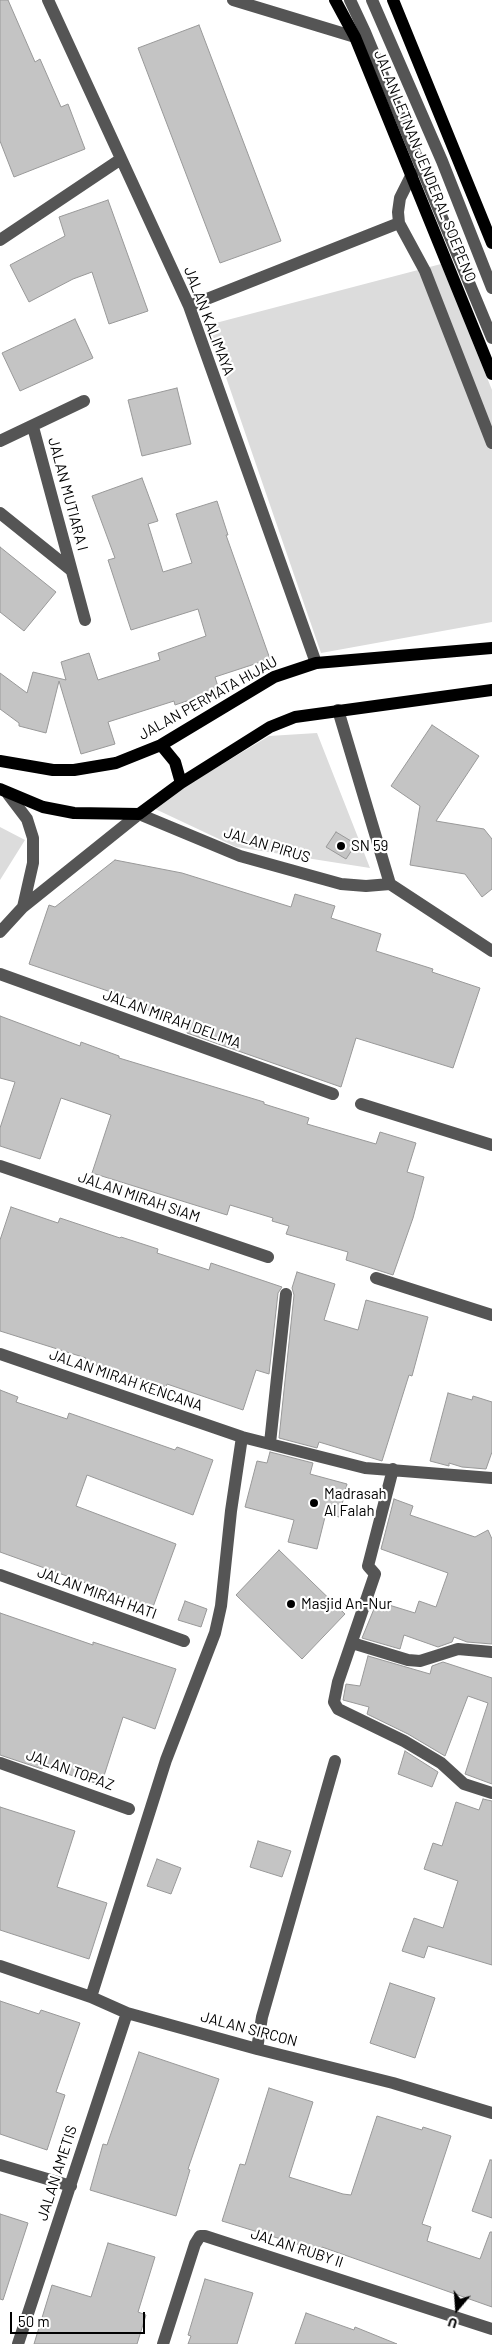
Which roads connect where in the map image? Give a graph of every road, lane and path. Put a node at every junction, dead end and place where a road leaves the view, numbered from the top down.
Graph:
1 (49, 0) edge
2 (233, 0) edge
3 (254, 0) edge
4 (335, 0) edge
5 (350, 0) edge
6 (372, 0) edge
7 (393, 0) edge
8 (353, 33) junction
9 (121, 159) junction
10 (412, 174) junction
11 (399, 223) junction
12 (0, 240) edge
13 (492, 243) edge
14 (492, 288) edge
15 (189, 306) junction
16 (492, 338) edge
17 (492, 374) edge
18 (84, 401) dead end
19 (33, 427) junction
20 (490, 431) edge
21 (0, 441) edge
22 (492, 443) edge
23 (0, 513) edge
24 (71, 570) junction
25 (85, 620) dead end
26 (492, 648) edge
27 (316, 663) junction
28 (492, 690) edge
29 (338, 710) junction
30 (161, 745) junction
31 (0, 754) edge
32 (0, 761) edge
33 (13, 765) junction
34 (181, 783) junction
35 (4, 792) edge
36 (139, 814) junction
37 (390, 884) junction
38 (23, 907) junction
39 (0, 932) edge
40 (492, 951) edge
41 (0, 974) edge
42 (333, 1094) dead end
43 (361, 1104) dead end
44 (492, 1146) edge
45 (0, 1166) edge
46 (268, 1257) dead end
47 (376, 1278) dead end
48 (286, 1294) dead end
49 (492, 1315) edge
50 (0, 1354) edge
51 (242, 1437) junction
52 (270, 1443) junction
53 (393, 1469) junction
54 (492, 1478) edge
55 (0, 1575) edge
56 (184, 1641) dead end
57 (352, 1643) junction
58 (492, 1652) edge
59 (335, 1761) dead end
60 (0, 1763) edge
61 (492, 1792) edge
62 (129, 1809) dead end
63 (0, 1966) edge
64 (91, 1997) junction
65 (128, 2013) junction
66 (257, 2049) junction
67 (492, 2113) edge
68 (0, 2165) edge
69 (70, 2186) junction
70 (492, 2329) edge
71 (18, 2344) edge
72 (163, 2344) edge

1 - 9 street, JALAN KALIMAYA
2 - 8 street
3 - 8 street
4 - 8 main road, JALAN LETNAN JENDERAL SOEPENO
5 - 16 street
6 - 14 street
7 - 13 main road
8 - 10 main road, JALAN LETNAN JENDERAL SOEPENO
9 - 12 street
9 - 15 street, JALAN KALIMAYA
10 - 11 street
10 - 17 main road, JALAN LETNAN JENDERAL SOEPENO
11 - 15 street
11 - 20 street
15 - 27 street, JALAN KALIMAYA
18 - 19 street, JALAN MUTIARA I
19 - 21 street, JALAN MUTIARA I
19 - 24 street, JALAN MUTIARA I
20 - 22 street
23 - 24 street, JALAN MUTIARA I
24 - 25 street, JALAN MUTIARA I
26 - 27 main road, JALAN PERMATA HIJAU
27 - 30 main road, JALAN PERMATA HIJAU
28 - 29 main road
29 - 34 main road
29 - 37 street
30 - 33 main road, JALAN PERMATA HIJAU
30 - 34 main road
31 - 33 street
32 - 33 main road, JALAN PERMATA HIJAU
34 - 36 main road
35 - 36 main road
35 - 38 street
36 - 37 street, JALAN PIRUS
36 - 38 street
37 - 40 street
38 - 39 street
41 - 42 street, JALAN MIRAH DELIMA
43 - 44 street
45 - 46 street, JALAN MIRAH SIAM
47 - 49 street
48 - 52 street
50 - 51 street, JALAN MIRAH KENCANA
51 - 52 street, JALAN MIRAH KENCANA
51 - 64 street
52 - 53 street, JALAN MIRAH KENCANA
53 - 54 street, JALAN MIRAH KENCANA
53 - 57 street
55 - 56 street, JALAN MIRAH HATI
57 - 58 street
57 - 61 street
59 - 66 street
60 - 62 street, JALAN TOPAZ
63 - 64 street, JALAN SIRCON
64 - 65 street, JALAN SIRCON
65 - 66 street, JALAN SIRCON
65 - 69 street, JALAN AMETIS
66 - 67 street, JALAN SIRCON
68 - 69 street
69 - 71 street, JALAN AMETIS
70 - 72 street, JALAN RUBY II

